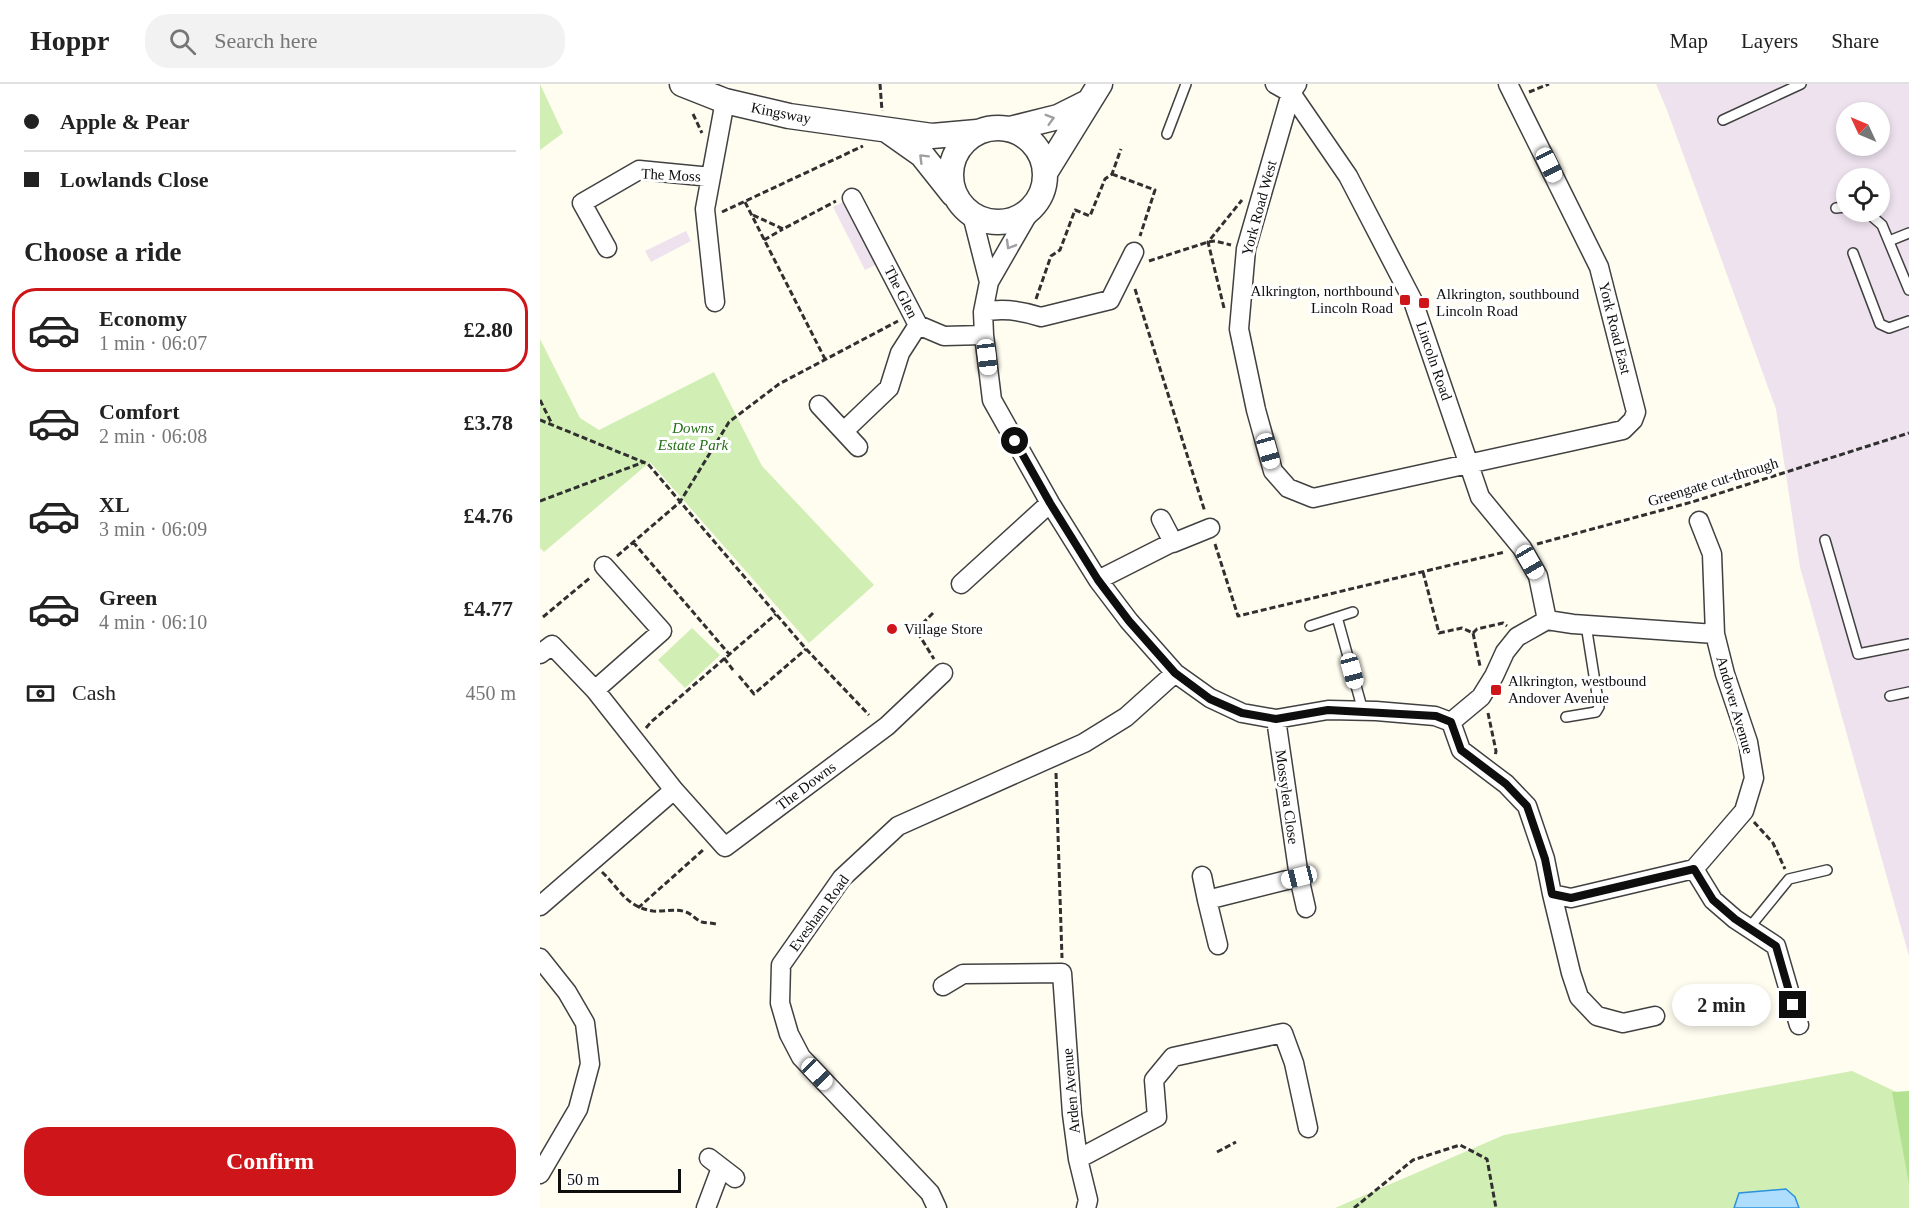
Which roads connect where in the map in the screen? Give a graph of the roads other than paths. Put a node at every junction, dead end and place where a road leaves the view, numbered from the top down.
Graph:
1 (682, 84) edge
2 (1186, 84) edge
3 (1801, 84) edge
4 (1288, 87) edge
5 (1512, 91) edge
6 (1094, 93) edge
7 (725, 101) junction
8 (1723, 120) dead end
9 (882, 128) junction
10 (1010, 129) junction
11 (977, 132) junction
12 (1167, 134) dead end
13 (1045, 173) junction
14 (711, 177) junction
15 (955, 196) junction
16 (852, 198) road end
17 (1030, 209) junction
18 (972, 215) junction
19 (1879, 222) edge
20 (1909, 233) edge
21 (1889, 241) junction
22 (607, 248) dead end
23 (1134, 252) road end
24 (1853, 253) dead end
25 (989, 282) junction
26 (1909, 290) edge
27 (715, 302) dead end
28 (983, 312) junction
29 (914, 320) junction
30 (1909, 321) edge
31 (984, 335) junction
32 (819, 405) dead end
33 (844, 431) junction
34 (858, 447) dead end
35 (1470, 465) junction
36 (1050, 503) junction
37 (1161, 519) dead end
38 (1699, 521) dead end
39 (1210, 528) road end
40 (1825, 540) dead end
41 (1173, 543) junction
42 (604, 566) road end
43 (1098, 580) junction
44 (961, 584) dead end
45 (1353, 612) dead end
46 (1337, 617) junction
47 (1548, 620) junction
48 (1586, 625) junction
49 (1310, 626) dead end
50 (1715, 634) junction
51 (1909, 644) edge
52 (540, 654) edge
53 (943, 673) road end
54 (1175, 673) junction
55 (595, 690) junction
56 (1909, 692) edge
57 (1890, 696) dead end
58 (1363, 711) junction
59 (1566, 717) dead end
60 (1276, 719) junction
61 (1451, 722) junction
62 (674, 790) junction
63 (1694, 869) junction
64 (1827, 870) dead end
65 (1202, 876) dead end
66 (1299, 877) junction
67 (1552, 894) junction
68 (1207, 900) junction
69 (540, 906) edge
70 (1306, 908) dead end
71 (1749, 928) junction
72 (1218, 945) dead end
73 (540, 958) edge
74 (943, 986) dead end
75 (1655, 1016) dead end
76 (1799, 1025) dead end
77 (1308, 1128) dead end
78 (1078, 1159) junction
79 (722, 1168) dead end
80 (540, 1174) edge
81 (706, 1208) edge
82 (937, 1208) edge
83 (1086, 1208) edge

1 - 7 street, Kingsway
2 - 12 lane
3 - 8 lane
4 - 35 street, Lincoln Road
4 - 35 street, York Road West
5 - 35 street, York Road East
10 -> 6 street
6 - 13 street
7 - 9 street, Kingsway
7 - 14 street
9 - 11 street, Kingsway
15 -> 9 street, Kingsway
10 - 11 street
10 - 13 street
11 - 15 street
13 - 17 street
14 - 22 street, The Moss
14 - 27 street
15 - 18 street
16 - 29 street, The Glen
17 - 18 street
17 -> 25 street
18 - 25 street
19 - 21 lane
20 - 21 lane
21 - 26 lane
23 - 28 street
24 - 30 lane
25 - 28 street
28 - 31 street
29 - 31 street, The Glen
29 - 33 street
31 - 36 street
32 - 33 street
33 - 34 street
35 - 47 street, Lincoln Road
36 - 43 street
36 - 44 street
37 - 41 street
38 - 50 street, Andover Avenue
39 - 41 street
40 - 51 lane
41 - 43 street
42 - 55 street
43 - 54 street
45 - 46 lane
46 - 49 lane
46 - 58 lane
47 - 48 street
47 - 61 street
48 - 50 street
48 - 59 lane
50 - 63 street, Andover Avenue
52 - 55 street
53 - 62 street, The Downs
54 - 60 street
54 - 82 street, Evesham Road
55 - 62 street
56 - 57 lane
58 - 60 street
58 - 61 street
60 - 66 street, Mossylea Close
61 - 67 street
62 - 69 street
63 - 67 street
63 - 71 street
64 - 71 lane
65 - 68 street
66 - 68 street
66 - 70 street, Mossylea Close
67 - 75 street
68 - 72 street
71 - 76 street
73 - 80 street
74 - 78 street, Arden Avenue
77 - 78 street
78 - 83 street, Arden Avenue
79 - 81 street

